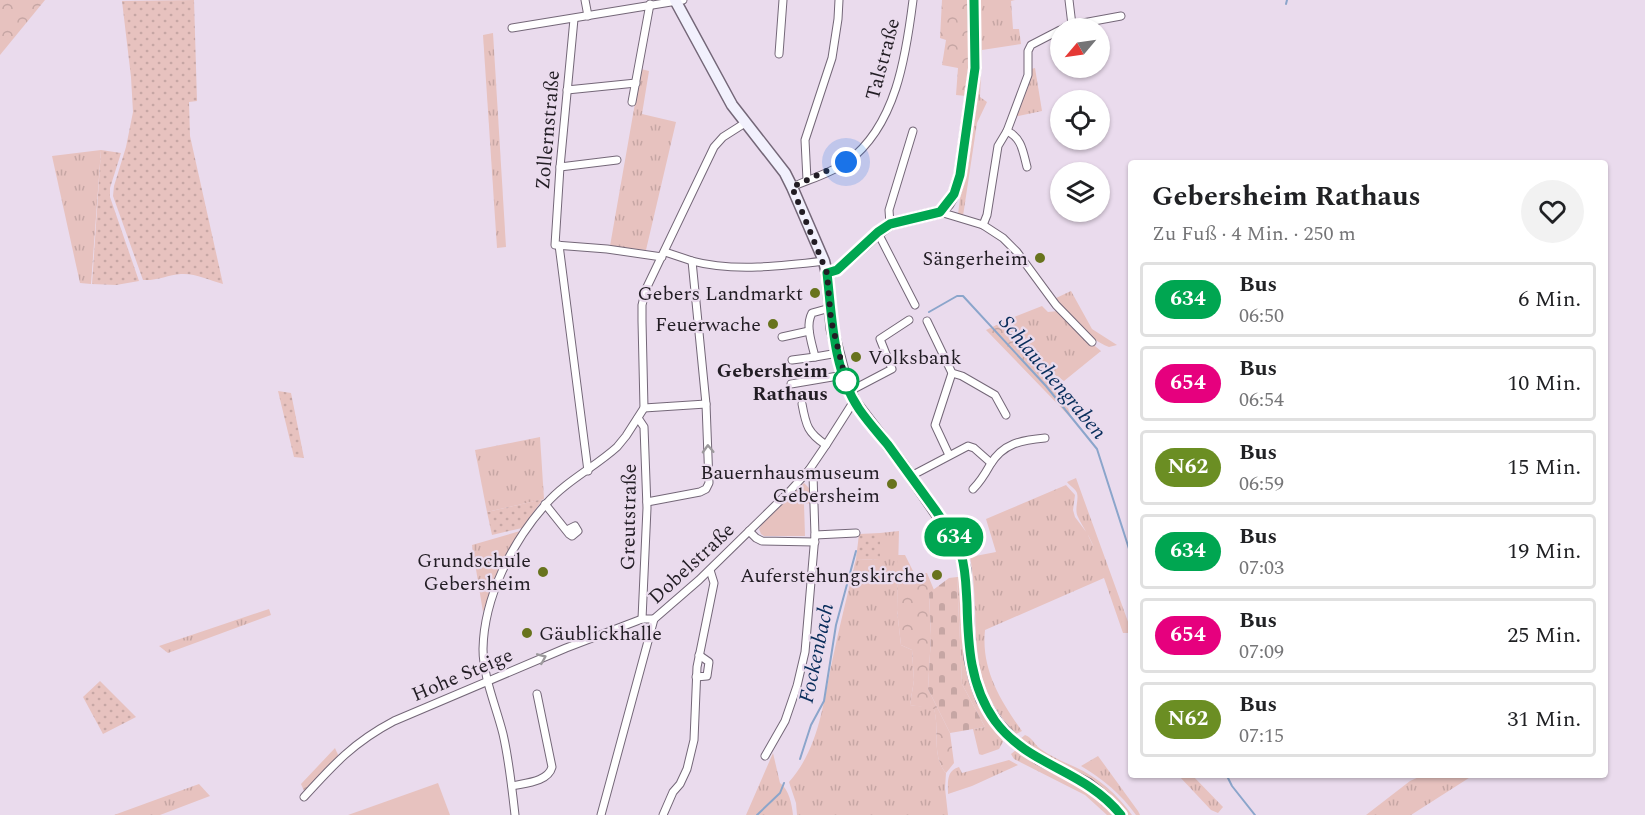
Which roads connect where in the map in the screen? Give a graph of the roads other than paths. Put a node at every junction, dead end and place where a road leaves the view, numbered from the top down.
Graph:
1 (585, 0) edge
2 (678, 0) edge
3 (783, 0) edge
4 (838, 0) edge
5 (913, 0) edge
6 (974, 0) edge
7 (1069, 0) edge
8 (634, 4) edge
9 (650, 4) junction
10 (588, 16) junction
11 (1121, 16) dead end
12 (1066, 18) edge
13 (1110, 18) edge
14 (574, 19) junction
15 (512, 28) dead end
16 (1050, 36) edge
17 (779, 54) dead end
18 (636, 83) junction
19 (567, 90) junction
20 (632, 102) dead end
21 (745, 123) junction
22 (913, 131) dead end
23 (1007, 131) junction
24 (617, 160) dead end
25 (560, 167) junction
26 (1027, 167) dead end
27 (807, 180) junction
28 (792, 187) junction
29 (940, 212) junction
30 (890, 224) junction
31 (983, 225) junction
32 (878, 232) junction
33 (557, 245) junction
34 (664, 254) junction
35 (692, 261) junction
36 (824, 261) junction
37 (827, 273) junction
38 (915, 305) dead end
39 (830, 308) junction
40 (909, 320) dead end
41 (927, 321) dead end
42 (809, 330) junction
43 (782, 337) dead end
44 (1092, 342) dead end
45 (838, 353) junction
46 (815, 357) junction
47 (792, 360) dead end
48 (952, 373) junction
49 (844, 375) junction
50 (791, 384) dead end
51 (852, 396) junction
52 (706, 404) junction
53 (802, 404) dead end
54 (644, 408) junction
55 (1006, 415) dead end
56 (638, 417) junction
57 (1045, 438) dead end
58 (826, 446) junction
59 (949, 456) junction
60 (991, 463) junction
61 (588, 471) junction
62 (808, 471) junction
63 (911, 477) junction
64 (973, 489) dead end
65 (647, 502) junction
66 (545, 504) junction
67 (567, 530) dead end
68 (749, 531) junction
69 (856, 533) dead end
70 (815, 539) junction
71 (710, 570) junction
72 (642, 619) junction
73 (654, 619) junction
74 (699, 656) junction
75 (696, 677) junction
76 (488, 680) junction
77 (537, 694) dead end
78 (765, 756) dead end
79 (512, 786) junction
80 (304, 797) dead end
81 (515, 815) edge
82 (601, 815) edge
83 (663, 815) edge
84 (1121, 815) edge

1 - 10 street
2 - 9 street
2 - 21 street
3 - 17 street
4 - 27 street
5 - 27 street, Talstraße
6 - 29 street
7 - 12 street
8 - 9 street
8 - 10 street
9 - 18 street
10 - 14 street
11 - 13 street
14 - 15 street
14 - 19 street, Zollernstraße
16 - 23 street
18 - 19 street
18 - 20 street
19 - 25 street, Zollernstraße
21 - 28 street
21 - 34 street
22 - 30 street
23 - 26 street
23 - 31 street
24 - 25 street
25 - 33 street, Zollernstraße
27 - 28 street, Talstraße
28 - 36 street
29 - 30 street
29 - 31 street
30 - 32 street
31 - 44 street
32 - 37 street
32 - 38 street
33 - 34 street
33 - 61 street, Zollernstraße
34 - 35 street
34 - 54 street
35 - 36 street
35 - 52 street
36 - 37 street
37 - 39 street
39 - 42 street
39 - 45 street
40 - 51 street
41 - 48 street
42 - 43 street
42 - 46 street
45 - 46 street
45 - 49 street
46 - 47 street
48 - 55 street
48 - 59 street
49 - 50 street
49 - 51 street
51 - 58 street, Dobelstraße
51 - 63 street
52 - 54 street
65 -> 52 street
53 - 58 street
54 - 56 street
56 - 61 street
56 - 65 street, Greutstraße
57 - 60 street
58 - 62 street, Dobelstraße
59 - 60 street
59 - 63 street
60 - 64 street
61 - 66 street
62 - 68 street, Dobelstraße
62 - 70 street
63 - 84 street
65 - 72 street, Greutstraße
66 - 67 street
66 - 76 street
68 - 70 street
68 - 71 street, Dobelstraße
69 - 70 street
70 - 78 street
71 - 73 street, Dobelstraße
71 - 74 street
72 - 73 street, Hohe Steige
76 -> 72 street, Hohe Steige
73 - 82 street, Dobelstraße
74 - 75 street
74 - 75 street
75 - 83 street
76 - 79 street
76 - 80 street, Hohe Steige
77 - 79 street
79 - 81 street

